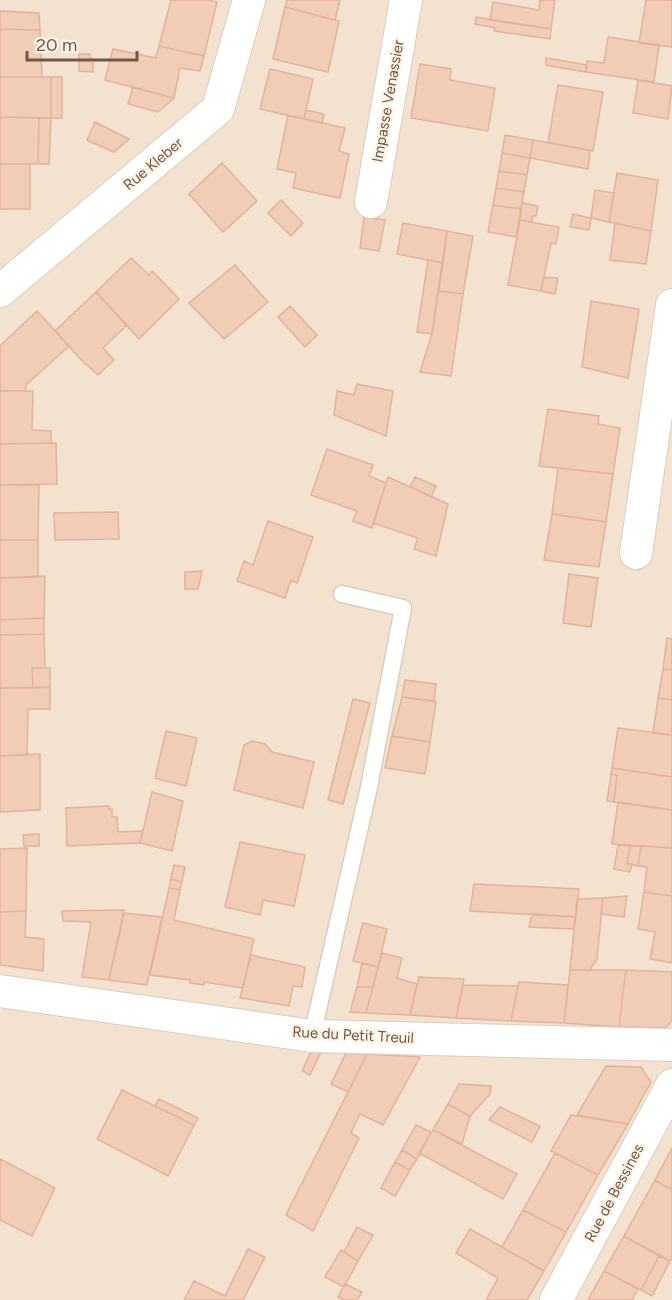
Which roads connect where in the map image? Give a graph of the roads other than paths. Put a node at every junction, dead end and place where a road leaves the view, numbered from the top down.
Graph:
1 (249, 0) edge
2 (406, 0) edge
3 (371, 202) dead end
4 (0, 291) edge
5 (672, 305) edge
6 (636, 553) dead end
7 (342, 594) dead end
8 (0, 992) edge
9 (312, 1036) junction
10 (672, 1045) edge
11 (672, 1085) edge
12 (556, 1300) edge

1 - 4 street, Rue Kleber
2 - 3 street, Impasse Venassier
5 - 6 street
7 - 9 lane
8 - 9 street, Rue du Petit Treuil
9 - 10 street, Rue du Petit Treuil
11 - 12 street, Rue de Bessines

